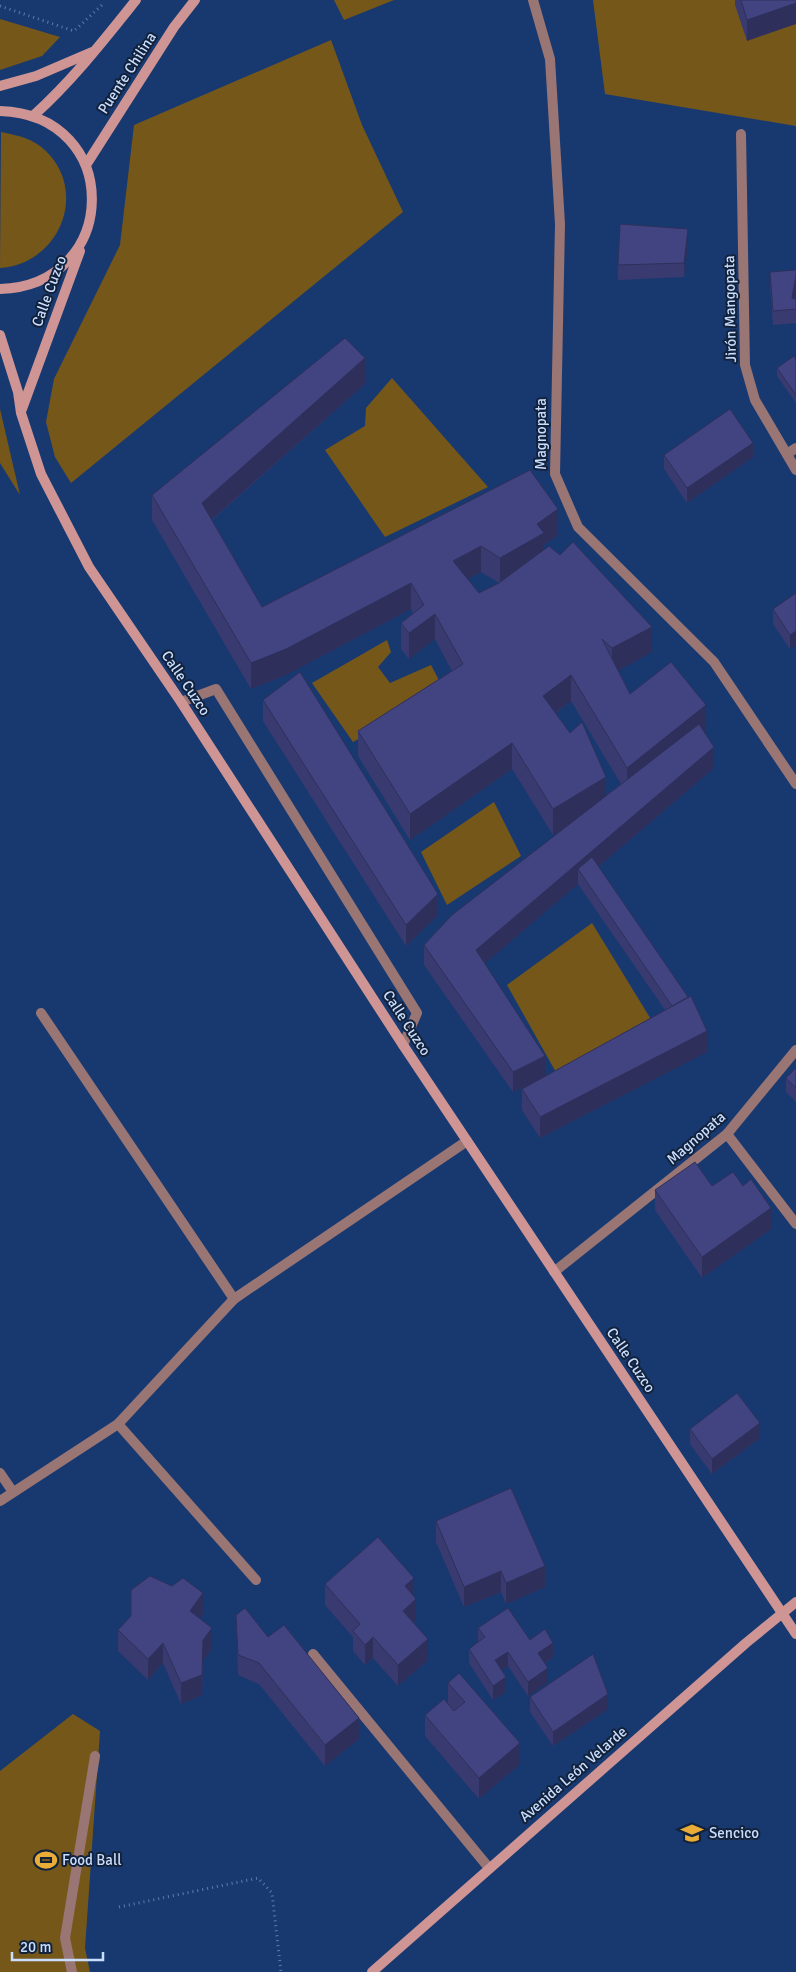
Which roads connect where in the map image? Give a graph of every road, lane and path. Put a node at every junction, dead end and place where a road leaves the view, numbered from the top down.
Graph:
1 (108, 0) edge
2 (136, 0) edge
3 (195, 0) edge
4 (533, 0) edge
5 (0, 6) edge
6 (95, 51) junction
7 (0, 86) edge
8 (0, 111) edge
9 (33, 116) junction
10 (742, 134) dead end
11 (86, 164) junction
12 (86, 236) junction
13 (0, 290) edge
14 (0, 335) edge
15 (21, 412) junction
16 (792, 451) edge
17 (796, 470) edge
18 (181, 702) junction
19 (796, 784) edge
20 (41, 1013) dead end
21 (404, 1045) junction
22 (796, 1050) edge
23 (727, 1134) junction
24 (467, 1141) junction
25 (796, 1224) edge
26 (554, 1272) junction
27 (234, 1299) junction
28 (118, 1424) junction
29 (0, 1473) edge
30 (13, 1492) junction
31 (0, 1502) edge
32 (256, 1580) dead end
33 (796, 1602) edge
34 (781, 1613) junction
35 (796, 1634) edge
36 (313, 1654) dead end
37 (95, 1756) dead end
38 (489, 1868) junction
39 (119, 1907) dead end
40 (72, 1972) edge
41 (281, 1972) edge
42 (372, 1972) edge

1 - 5 path
2 - 6 street
3 - 11 street, Puente Chilina
4 - 19 street, Magnopata
6 - 7 street
6 - 9 street
8 - 9 street
9 - 11 street
10 - 16 street, Jirón Mangopata
11 - 12 street
12 - 13 street
12 - 15 street, Calle Cuzco
14 - 15 street, Calle Cuzco
15 - 18 street, Calle Cuzco
16 - 17 street, Jirón Mangopata
18 - 21 street, Calle Cuzco
18 - 21 street
20 - 27 street
21 - 24 street, Calle Cuzco
22 - 23 street, Magnopata
23 - 25 street
23 - 26 street, Magnopata
24 - 26 street, Calle Cuzco
24 - 27 street
26 - 34 street, Calle Cuzco
27 - 28 street
28 - 30 street
28 - 32 street
29 - 30 street
30 - 31 street
33 - 34 street, Avenida León Velarde
34 - 35 street, Calle Cuzco
34 - 38 street, Avenida León Velarde
36 - 38 street
37 - 40 street
38 - 42 street, Avenida León Velarde
39 - 41 path

